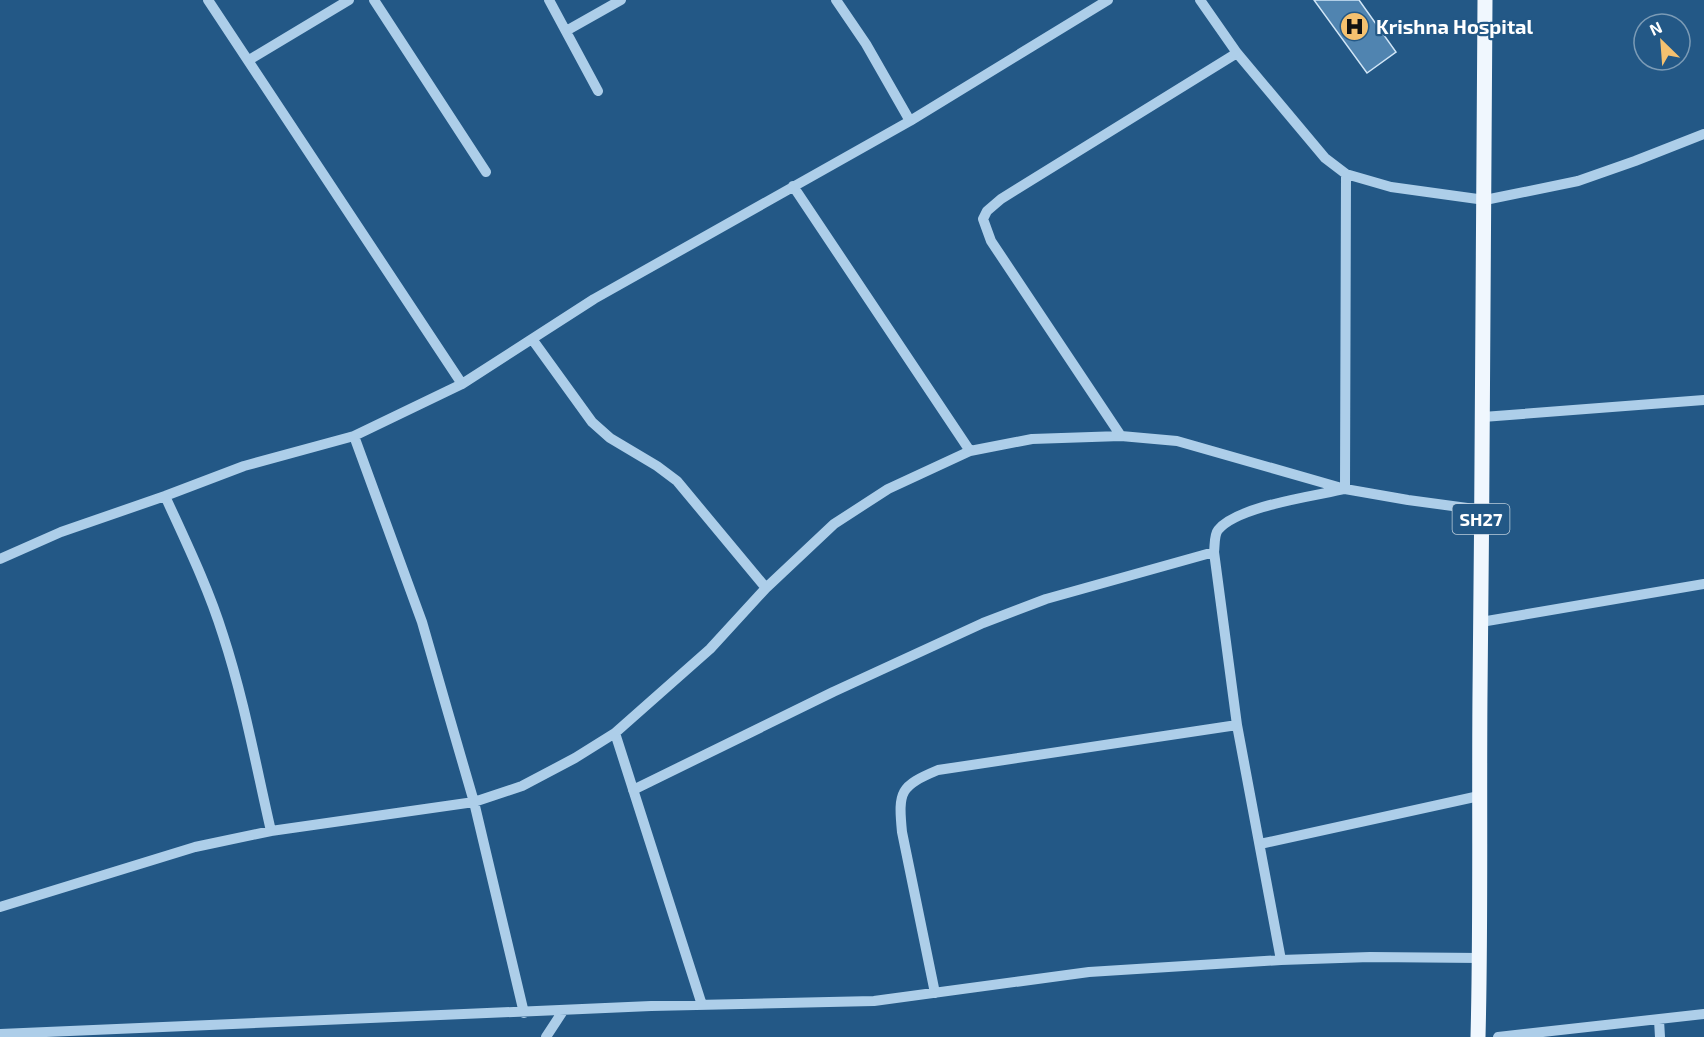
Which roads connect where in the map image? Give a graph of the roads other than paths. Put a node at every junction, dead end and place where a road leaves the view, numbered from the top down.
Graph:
1 (208, 0) edge
2 (349, 0) edge
3 (374, 0) edge
4 (549, 0) edge
5 (621, 0) edge
6 (836, 0) edge
7 (1107, 0) edge
8 (1200, 0) edge
9 (1485, 0) edge
10 (566, 31) junction
11 (1237, 53) junction
12 (249, 60) junction
13 (598, 91) dead end
14 (910, 121) junction
15 (1704, 134) edge
16 (486, 172) dead end
17 (1346, 174) junction
18 (793, 186) junction
19 (1485, 200) junction
20 (532, 339) junction
21 (462, 384) junction
22 (1704, 400) edge
23 (1483, 417) junction
24 (354, 436) junction
25 (1120, 436) junction
26 (970, 452) junction
27 (1345, 489) junction
28 (165, 496) junction
29 (1482, 510) junction
30 (1214, 552) junction
31 (0, 559) edge
32 (1704, 584) edge
33 (766, 588) junction
34 (1480, 622) junction
35 (1237, 725) junction
36 (615, 733) junction
37 (633, 790) junction
38 (1479, 796) junction
39 (474, 802) junction
40 (271, 831) junction
41 (1260, 844) junction
42 (0, 907) edge
43 (1480, 958) junction
44 (1281, 960) junction
45 (935, 993) junction
46 (702, 1005) junction
47 (563, 1011) junction
48 (524, 1013) junction
49 (1704, 1014) edge
50 (1659, 1020) junction
51 (0, 1034) edge
52 (55, 1035) edge
53 (546, 1037) edge
54 (1478, 1037) edge
55 (1498, 1037) edge
56 (1660, 1037) edge

1 - 12 street
2 - 12 street
3 - 16 street
4 - 10 street
5 - 10 street
6 - 14 street
7 - 14 street
8 - 11 street
9 - 19 main road, SH27
10 - 13 street
11 - 17 street
11 - 25 street
12 - 21 street
14 - 18 street
15 - 19 street
17 - 19 street
17 - 27 street
18 - 20 street
18 - 26 street
19 - 23 main road, SH27
20 - 21 street
20 - 33 street
21 - 24 street
22 - 23 street
23 - 29 main road, SH27
24 - 28 street
24 - 39 street
25 - 26 street
25 - 27 street
26 - 33 street
27 - 29 street
27 - 30 street
28 - 31 street
28 - 40 street
29 - 34 main road, SH27
30 - 35 street
30 - 37 street
32 - 34 street
33 - 36 street
34 - 38 main road, SH27
35 - 41 street
35 - 45 street
36 - 37 street
36 - 39 street
37 - 46 street
38 - 41 street
38 - 43 main road, SH27
39 - 40 street
39 - 48 street
40 - 42 street
41 - 44 street
43 - 44 street
43 - 54 main road, SH27
44 - 45 street
45 - 46 street
46 - 47 street
47 - 48 street
47 - 53 street
48 - 52 street
49 - 50 street
50 - 55 street
50 - 56 street
51 - 52 street

